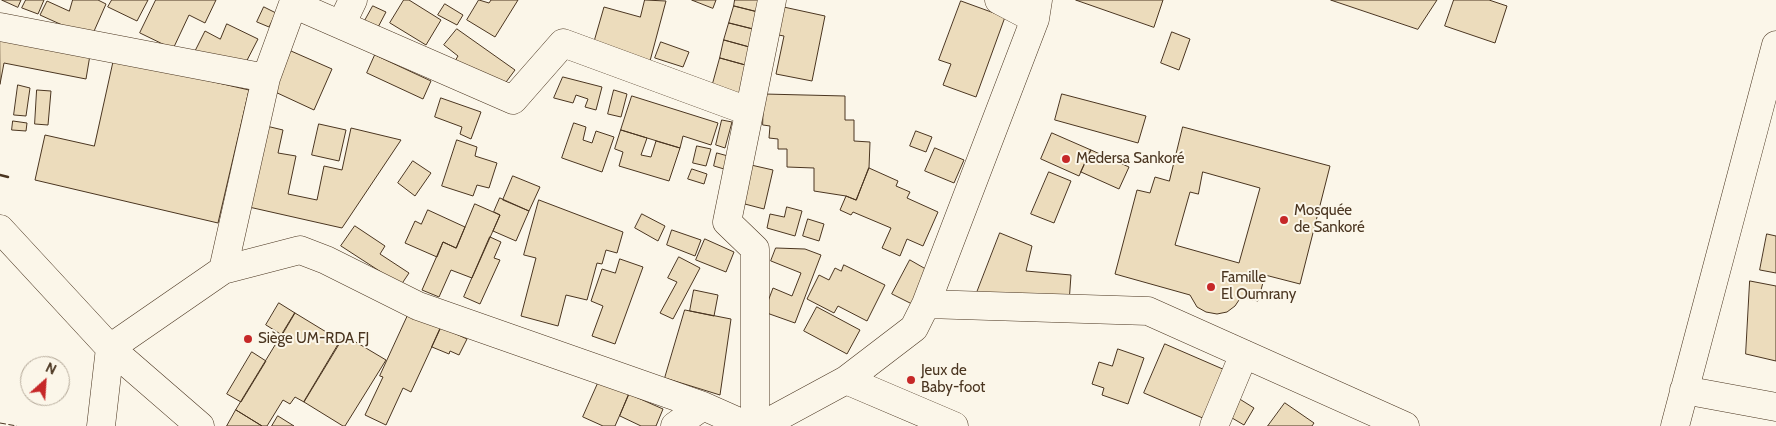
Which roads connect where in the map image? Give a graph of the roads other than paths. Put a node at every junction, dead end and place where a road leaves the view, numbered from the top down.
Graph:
1 (353, 0) edge
2 (772, 0) edge
3 (999, 0) edge
4 (1037, 10) edge
5 (340, 25) junction
6 (0, 27) edge
7 (1776, 45) edge
8 (266, 78) junction
9 (748, 112) junction
10 (1765, 129) edge
11 (0, 229) edge
12 (222, 270) junction
13 (926, 304) junction
14 (110, 348) junction
15 (1244, 354) junction
16 (846, 380) junction
17 (1684, 390) junction
18 (1776, 407) edge
19 (703, 416) edge
20 (101, 426) edge
21 (200, 426) edge
22 (676, 426) edge
23 (748, 426) edge
24 (755, 426) edge
25 (761, 426) edge
26 (954, 426) edge
27 (1214, 426) edge
28 (1405, 426) edge
29 (1675, 426) edge

1 - 5 street
2 - 9 street
3 - 4 street
4 - 13 street
5 - 8 street
5 - 9 street
6 - 8 street
7 - 10 street
8 - 12 street
9 - 24 street
10 - 17 street
11 - 14 street
12 - 14 street
12 - 19 street
13 - 15 street
13 - 16 street
14 - 20 street
14 - 21 street
15 - 27 street
15 - 28 street
16 - 25 street
16 - 26 street
17 - 18 street
17 - 29 street
19 - 22 street
19 - 23 street

